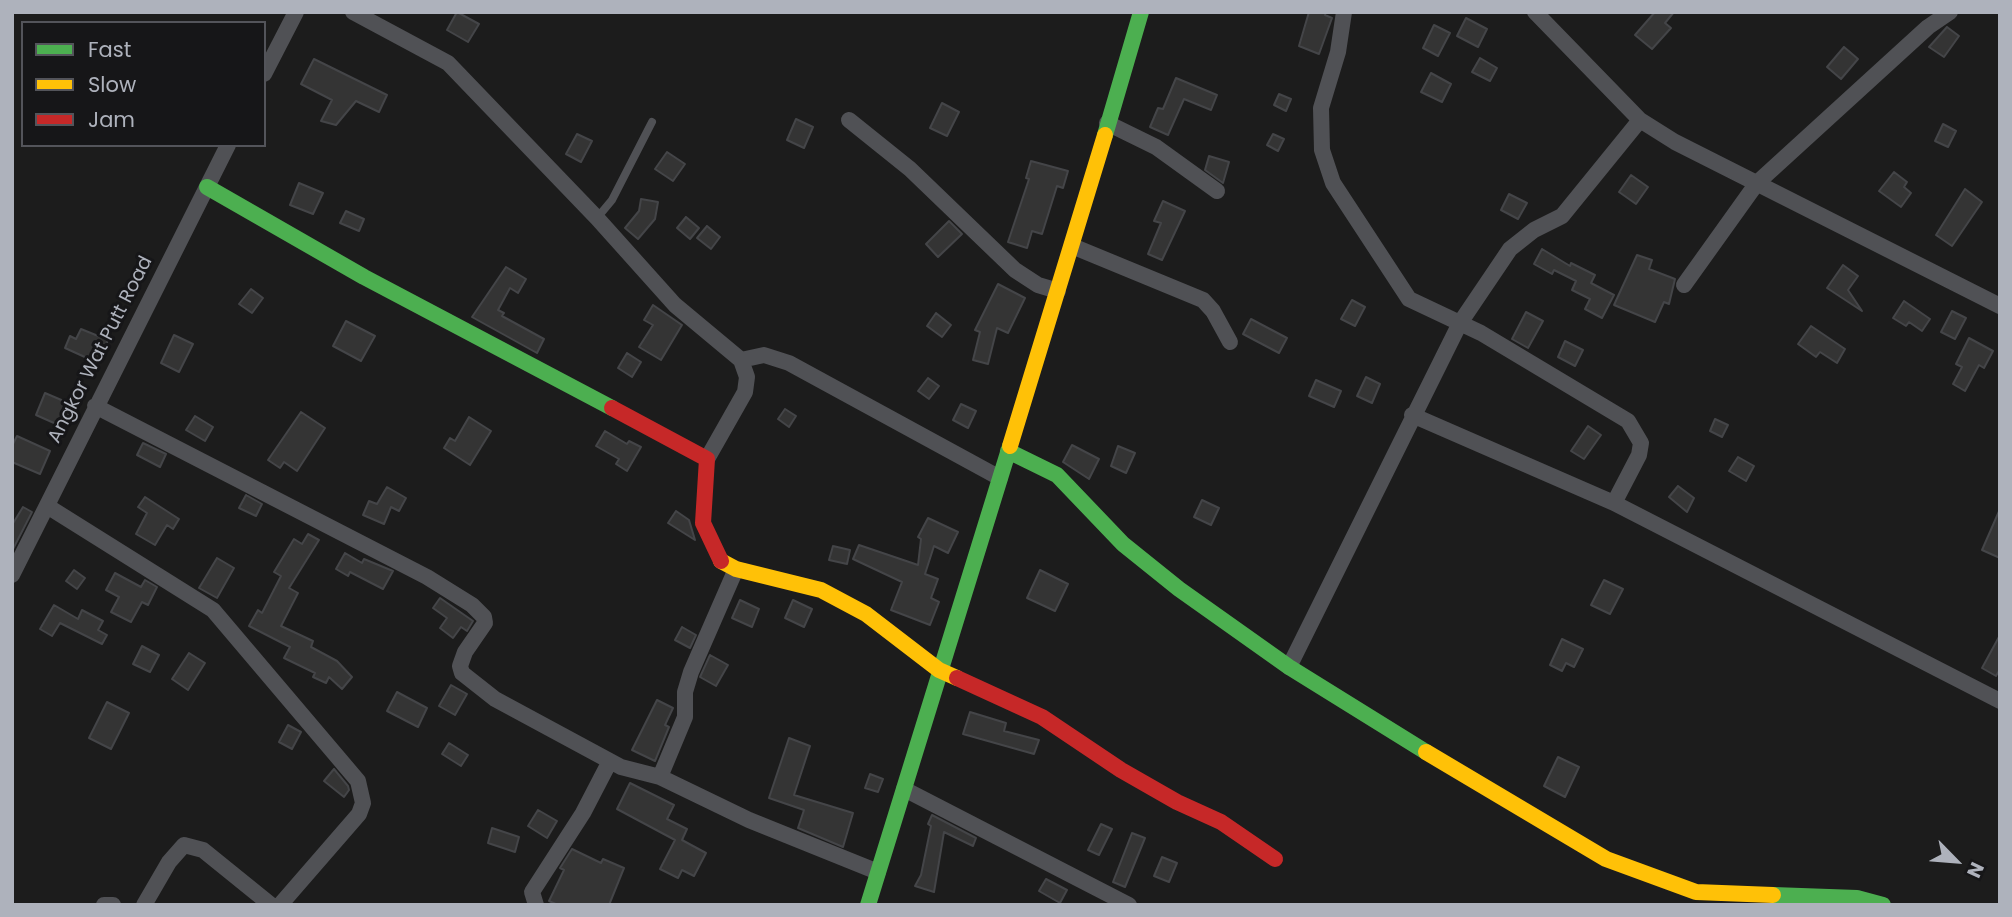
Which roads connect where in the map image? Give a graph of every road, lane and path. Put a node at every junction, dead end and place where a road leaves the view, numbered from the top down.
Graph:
1 (296, 12) edge
2 (353, 12) edge
3 (1141, 12) edge
4 (1344, 12) edge
5 (1535, 12) edge
6 (1950, 12) edge
7 (266, 70) edge
8 (849, 120) dead end
9 (1640, 120) junction
10 (652, 122) dead end
11 (1107, 123) junction
12 (227, 147) edge
13 (1757, 183) junction
14 (207, 187) junction
15 (1217, 191) dead end
16 (597, 218) junction
17 (1072, 246) junction
18 (1684, 285) dead end
19 (1058, 291) junction
20 (2000, 306) edge
21 (1460, 323) junction
22 (1230, 342) dead end
23 (741, 360) junction
24 (95, 406) junction
25 (1412, 415) junction
26 (1009, 451) junction
27 (707, 459) junction
28 (1000, 478) junction
29 (1614, 503) junction
30 (47, 506) junction
31 (736, 569) junction
32 (12, 575) edge
33 (1289, 667) junction
34 (939, 670) junction
35 (1998, 694) edge
36 (610, 761) junction
37 (660, 777) junction
38 (904, 789) junction
39 (1275, 859) dead end
40 (878, 872) junction
41 (1739, 899) edge
42 (104, 905) edge
43 (113, 905) edge
44 (144, 905) edge
45 (271, 905) edge
46 (280, 905) edge
47 (536, 905) edge
48 (868, 905) edge
49 (1129, 905) edge
50 (1883, 905) edge

1 - 7 street
2 - 16 street
3 - 11 street
4 - 21 street
5 - 9 street
6 - 13 street
8 - 19 street
9 - 13 street
9 - 21 street
10 - 16 lane
11 - 15 street
11 - 17 street
12 - 14 street, Angkor Wat Putt Road
13 - 18 street
13 - 20 street
14 - 24 street, Angkor Wat Putt Road
14 - 27 street
16 - 23 street
17 - 19 street
17 - 22 street
19 - 26 street
21 - 25 street
21 - 29 street
23 - 27 street
23 - 28 street
24 - 30 street, Angkor Wat Putt Road
24 - 36 street
25 - 29 street
25 - 33 street
26 - 28 street
26 - 33 street
27 - 31 street
28 - 34 street
29 - 35 street
30 - 32 street, Angkor Wat Putt Road
30 - 46 street
31 - 34 street
31 - 37 street
33 - 41 street
34 - 38 street
34 - 39 street
36 - 37 street
36 - 47 street
37 - 40 street
38 - 40 street
38 - 49 street
40 - 48 street
41 - 50 street
42 - 43 street
44 - 45 street

